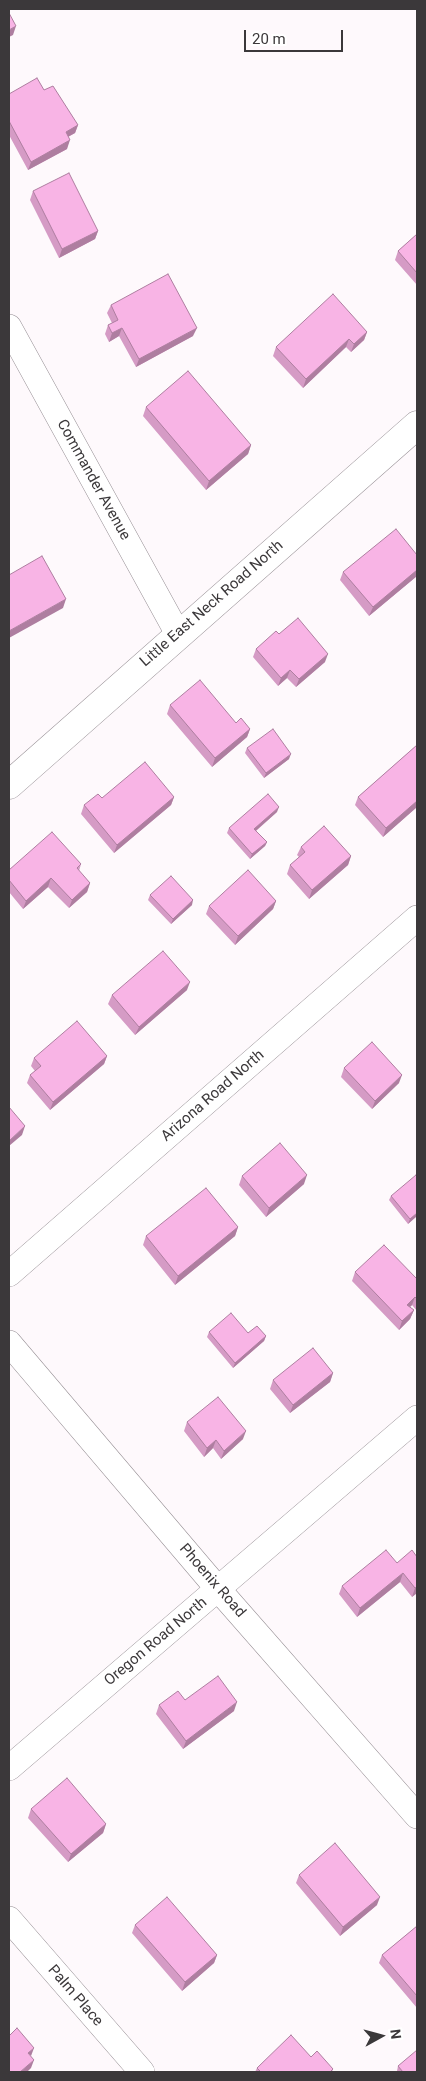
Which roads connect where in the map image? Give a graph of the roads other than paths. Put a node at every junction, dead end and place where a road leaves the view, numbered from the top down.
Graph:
1 (9, 327) edge
2 (417, 425) edge
3 (178, 634) junction
4 (9, 785) edge
5 (417, 918) edge
6 (9, 1274) edge
7 (9, 1343) edge
8 (417, 1418) edge
9 (218, 1589) junction
10 (9, 1768) edge
11 (417, 1816) edge
12 (9, 1920) edge
13 (142, 2072) edge

1 - 3 street, Commander Avenue
2 - 3 main road, Little East Neck Road North
3 - 4 main road, Little East Neck Road North
5 - 6 street, Arizona Road North
7 - 9 street, Phoenix Road
8 - 9 street, Oregon Road North
9 - 10 street, Oregon Road North
9 - 11 street, Phoenix Road
12 - 13 street, Palm Place

